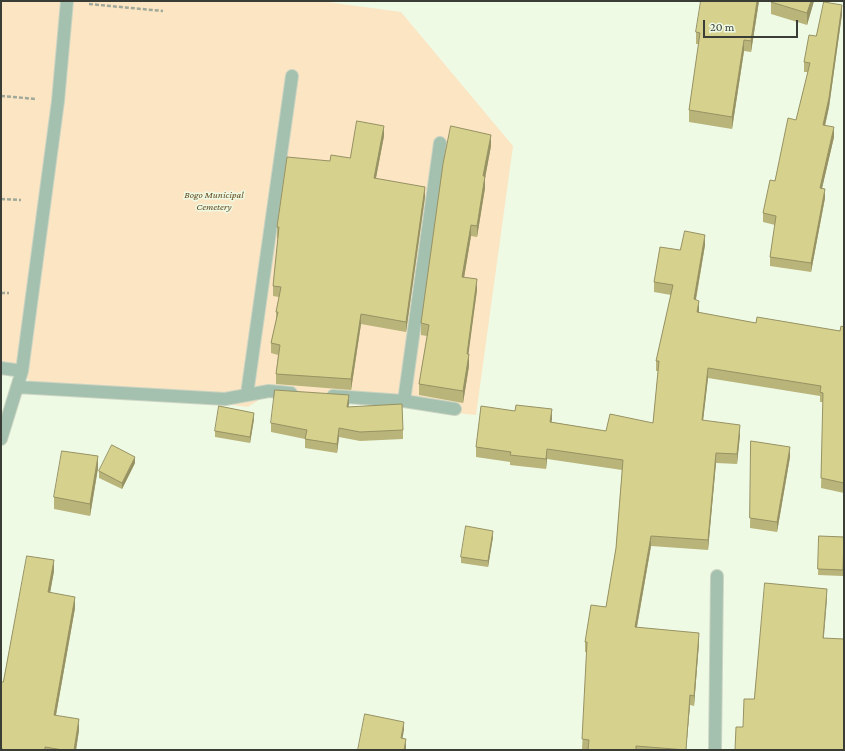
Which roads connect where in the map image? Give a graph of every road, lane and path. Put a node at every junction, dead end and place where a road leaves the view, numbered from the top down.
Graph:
1 (67, 1) edge
2 (163, 11) dead end
3 (292, 76) dead end
4 (1, 96) edge
5 (58, 101) junction
6 (440, 143) dead end
7 (1, 368) edge
8 (22, 371) junction
9 (17, 387) junction
10 (247, 394) junction
11 (301, 394) edge
12 (324, 396) edge
13 (404, 401) junction
14 (455, 409) dead end
15 (1, 439) edge
16 (717, 576) dead end
17 (715, 750) edge

1 - 2 path
1 - 5 street
3 - 10 street
4 - 5 path
5 - 8 street
6 - 13 street
7 - 8 street
8 - 9 street
9 - 10 street
9 - 15 street
10 - 11 street
12 - 13 street
13 - 14 street
16 - 17 street

